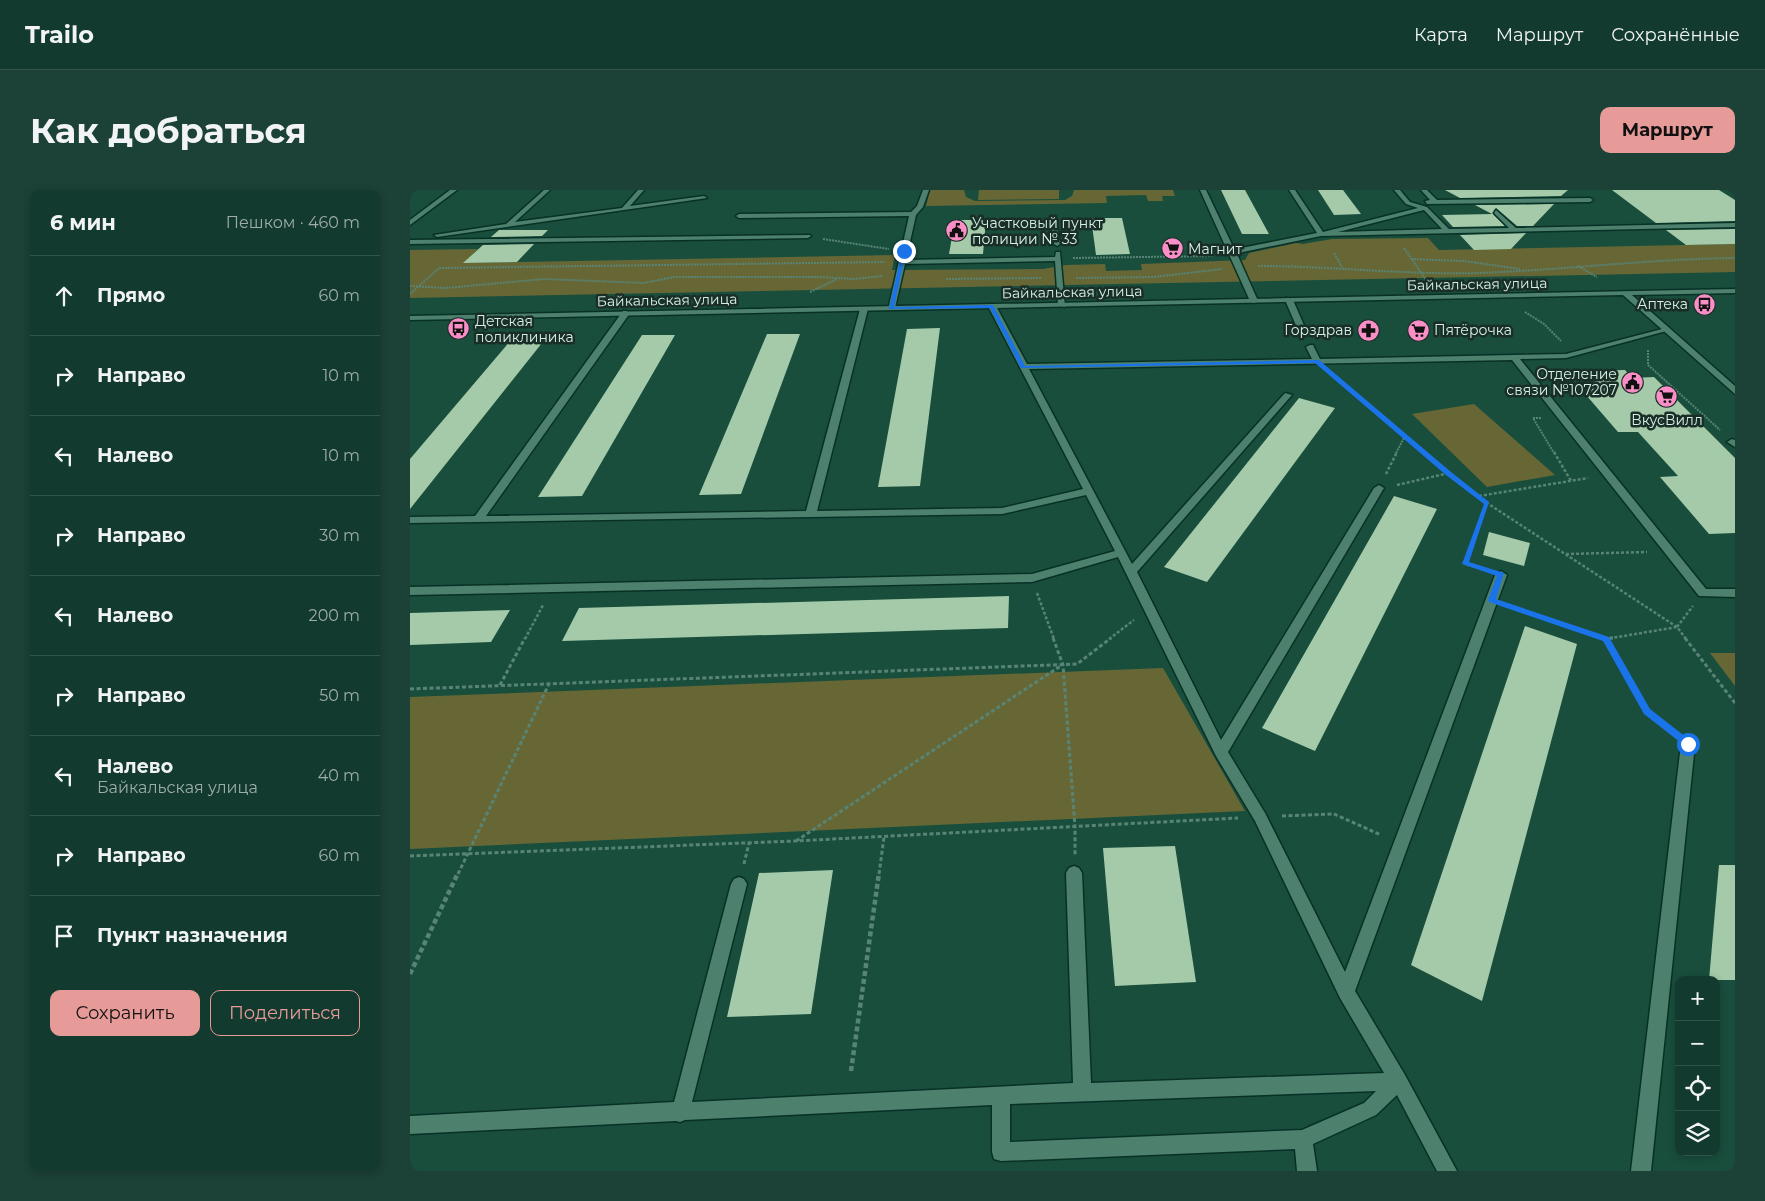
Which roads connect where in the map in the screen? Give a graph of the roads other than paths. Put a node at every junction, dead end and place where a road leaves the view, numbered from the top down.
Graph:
1 (454, 190) edge
2 (547, 190) edge
3 (641, 190) edge
4 (926, 190) edge
5 (1203, 190) edge
6 (1292, 190) edge
7 (1396, 190) edge
8 (1424, 190) edge
9 (704, 198) dead end
10 (1590, 200) dead end
11 (1436, 202) junction
12 (1408, 203) junction
13 (1425, 208) junction
14 (624, 209) junction
15 (1496, 212) dead end
16 (913, 214) junction
17 (739, 216) dead end
18 (410, 223) edge
19 (508, 225) junction
20 (1735, 225) edge
21 (1056, 230) dead end
22 (1515, 230) junction
23 (1447, 231) junction
24 (1321, 234) junction
25 (808, 236) road end
26 (410, 240) edge
27 (1057, 244) dead end
28 (1234, 255) junction
29 (902, 262) junction
30 (1735, 291) edge
31 (1625, 293) junction
32 (1289, 300) junction
33 (1254, 301) junction
34 (1062, 305) junction
35 (992, 306) junction
36 (891, 308) junction
37 (864, 309) junction
38 (626, 314) junction
39 (410, 318) edge
40 (1302, 330) dead end
41 (1666, 330) junction
42 (1310, 347) dead end
43 (1514, 357) junction
44 (1317, 361) junction
45 (1023, 367) junction
46 (1735, 391) edge
47 (1288, 396) dead end
48 (1379, 488) road end
49 (1088, 491) junction
50 (811, 513) junction
51 (479, 518) junction
52 (410, 520) edge
53 (1121, 553) junction
54 (1131, 572) junction
55 (1502, 575) road end
56 (410, 591) edge
57 (1735, 592) edge
58 (1688, 744) road end
59 (1221, 752) junction
60 (1074, 873) road end
61 (739, 884) dead end
62 (1346, 992) junction
63 (1399, 1081) junction
64 (1082, 1092) junction
65 (1001, 1095) junction
66 (680, 1112) junction
67 (410, 1125) edge
68 (1302, 1138) junction
69 (1306, 1171) edge
70 (1447, 1171) edge
71 (1641, 1171) edge

1 - 18 street
2 - 19 street
3 - 14 street
4 - 16 street
5 - 28 street
6 - 24 street
7 - 12 street
8 - 11 street
9 - 14 street
10 - 11 street
11 - 12 street
12 - 13 street
13 - 23 street
13 - 24 street
14 - 19 street
15 - 22 street
16 - 17 street
16 - 29 street
19 - 26 street
20 - 22 street
21 - 27 street
22 - 23 street
23 - 24 street
24 - 28 street
25 - 26 street
28 - 33 street
29 - 34 street
29 - 36 street
30 - 31 street, Байкальская улица
31 - 32 street, Байкальская улица
31 - 41 street
32 - 33 street, Байкальская улица
32 - 40 street
33 - 34 street, Байкальская улица
34 - 35 street, Байкальская улица
35 - 36 street, Байкальская улица
35 - 45 street
36 - 37 street, Байкальская улица
37 - 38 street, Байкальская улица
37 - 50 street
38 - 39 street, Байкальская улица
38 - 51 street
41 - 43 street
41 - 46 street
42 - 44 street
43 - 44 street
43 - 57 street
44 - 45 street
45 - 49 street
47 - 54 street
48 - 59 street
49 - 50 street
49 - 53 street
50 - 51 street
51 - 52 street
53 - 54 street
53 - 56 street
54 - 59 street
55 - 62 street
58 - 71 street
59 - 62 street
60 - 64 street
61 - 66 street
62 - 63 street
63 - 64 street
63 - 68 street
63 - 70 street
64 - 65 street
65 - 66 street
65 - 68 street
66 - 67 street
68 - 69 street

